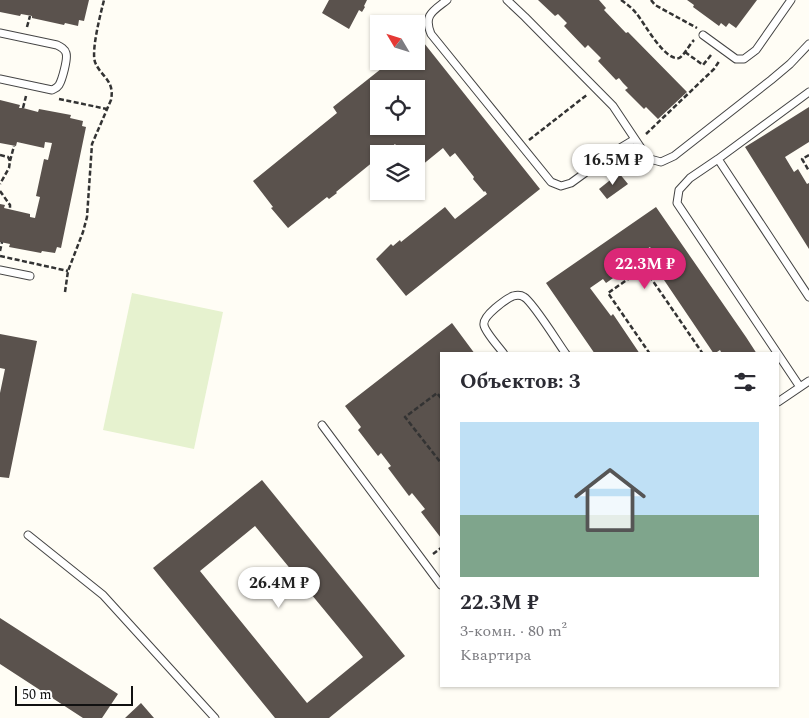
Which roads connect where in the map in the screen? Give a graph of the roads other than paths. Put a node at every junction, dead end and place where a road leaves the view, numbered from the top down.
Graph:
1 (447, 0) edge
2 (507, 0) edge
3 (791, 0) edge
4 (0, 33) edge
5 (703, 35) road end
6 (809, 44) edge
7 (0, 79) edge
8 (809, 92) edge
9 (635, 139) junction
10 (718, 159) junction
11 (0, 270) edge
12 (30, 276) dead end
13 (809, 297) edge
14 (503, 352) edge
15 (565, 352) edge
16 (777, 352) edge
17 (779, 356) edge
18 (809, 381) edge
19 (800, 387) junction
20 (779, 401) edge
21 (322, 425) dead end
22 (28, 535) dead end
23 (440, 584) edge
24 (215, 718) edge

1 - 9 lane
2 - 9 lane
3 - 5 lane
4 - 7 lane
6 - 9 lane
8 - 10 lane
10 - 13 lane
10 - 16 lane
11 - 12 lane
14 - 15 lane
17 - 19 lane
18 - 19 lane
19 - 20 lane
21 - 23 lane
22 - 24 lane

